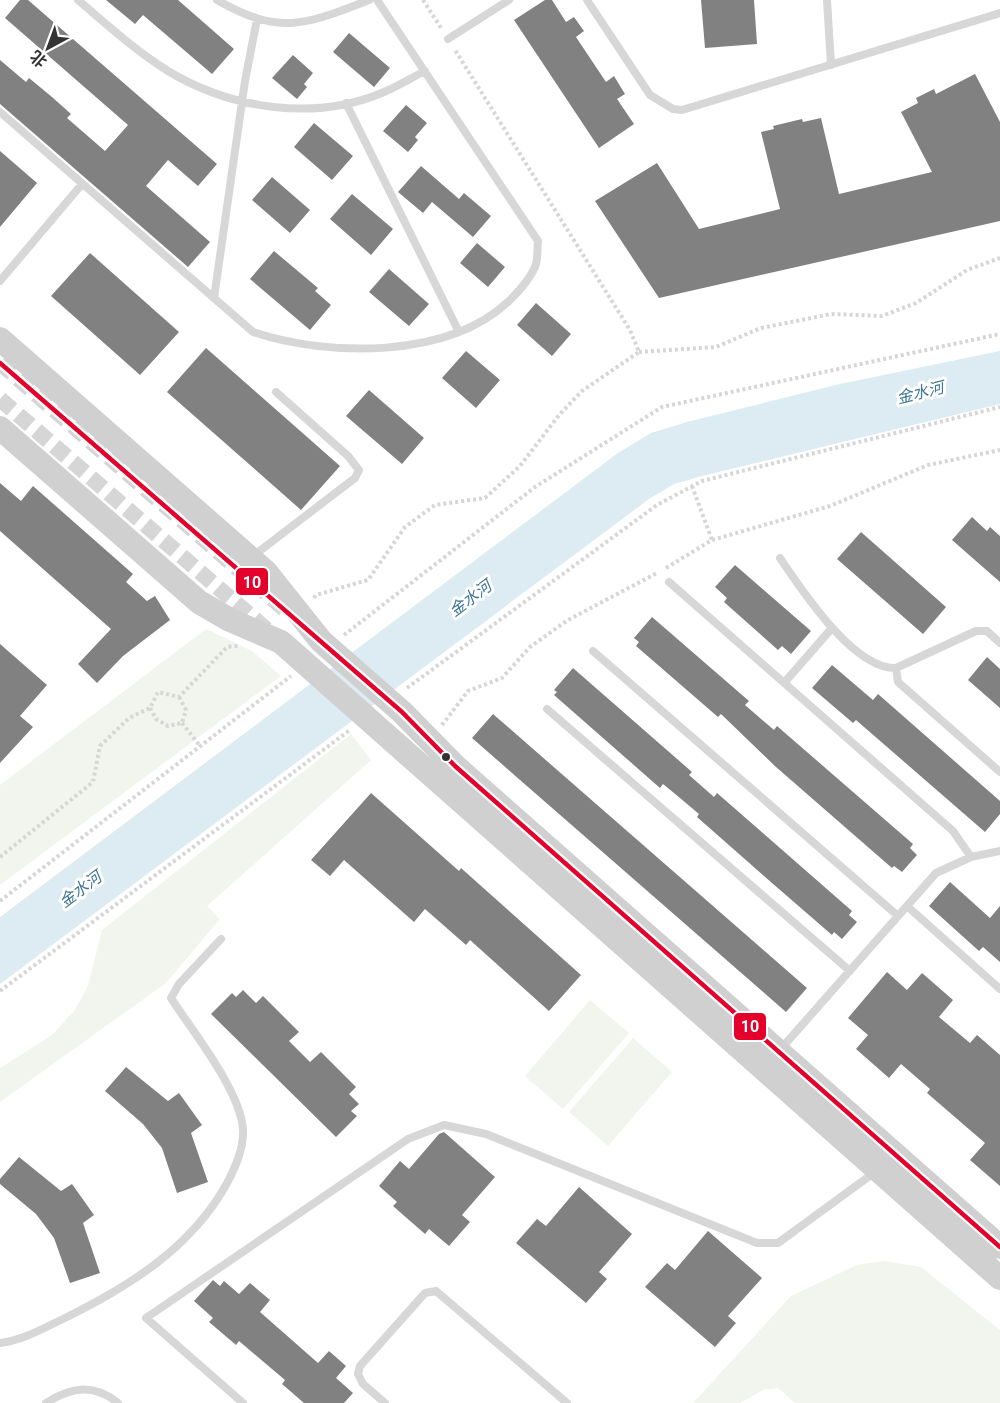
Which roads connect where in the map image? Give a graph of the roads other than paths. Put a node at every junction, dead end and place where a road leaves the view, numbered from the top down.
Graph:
1 (78, 0) edge
2 (217, 0) edge
3 (369, 0) edge
4 (377, 0) edge
5 (509, 0) edge
6 (587, 0) edge
7 (827, 0) edge
8 (1000, 14) edge
9 (257, 19) junction
10 (448, 39) road end
11 (831, 65) junction
12 (425, 71) junction
13 (242, 101) junction
14 (346, 103) junction
15 (0, 112) edge
16 (82, 184) junction
17 (0, 280) edge
18 (214, 298) junction
19 (459, 332) junction
20 (0, 339) edge
21 (276, 392) dead end
22 (0, 428) edge
23 (250, 558) junction
24 (780, 558) dead end
25 (669, 582) dead end
26 (832, 628) junction
27 (1000, 643) edge
28 (593, 651) dead end
29 (896, 668) junction
30 (784, 683) junction
31 (547, 709) dead end
32 (1000, 772) edge
33 (1000, 851) edge
34 (971, 857) junction
35 (907, 906) junction
36 (898, 916) junction
37 (220, 939) dead end
38 (850, 971) junction
39 (1000, 989) edge
40 (779, 1052) junction
41 (878, 1170) junction
42 (1000, 1247) edge
43 (1000, 1278) edge
44 (0, 1343) edge
45 (46, 1403) edge
46 (118, 1403) edge
47 (243, 1403) edge
48 (385, 1403) edge
49 (567, 1403) edge

1 - 13 lane
2 - 9 lane
3 - 9 lane
4 - 12 lane
5 - 10 lane
6 - 11 lane
7 - 11 lane
8 - 11 lane
9 - 13 lane
12 - 14 lane
12 - 19 lane
13 - 14 lane
13 - 18 lane
14 - 19 lane
15 - 16 lane
16 - 17 lane
16 - 18 lane
18 - 19 lane
20 - 23 street
21 - 23 lane
22 - 41 street
23 - 40 street
24 - 26 lane
25 - 30 lane
26 - 29 lane
26 - 30 lane
27 - 29 lane
28 - 36 lane
29 - 32 lane
30 - 34 lane
31 - 38 lane
33 - 34 lane
34 - 35 lane
35 - 36 lane
35 - 39 lane
36 - 38 lane
37 - 44 lane
38 - 40 lane
40 - 42 street
41 - 43 street
41 - 47 lane
45 - 46 lane
48 - 49 lane

